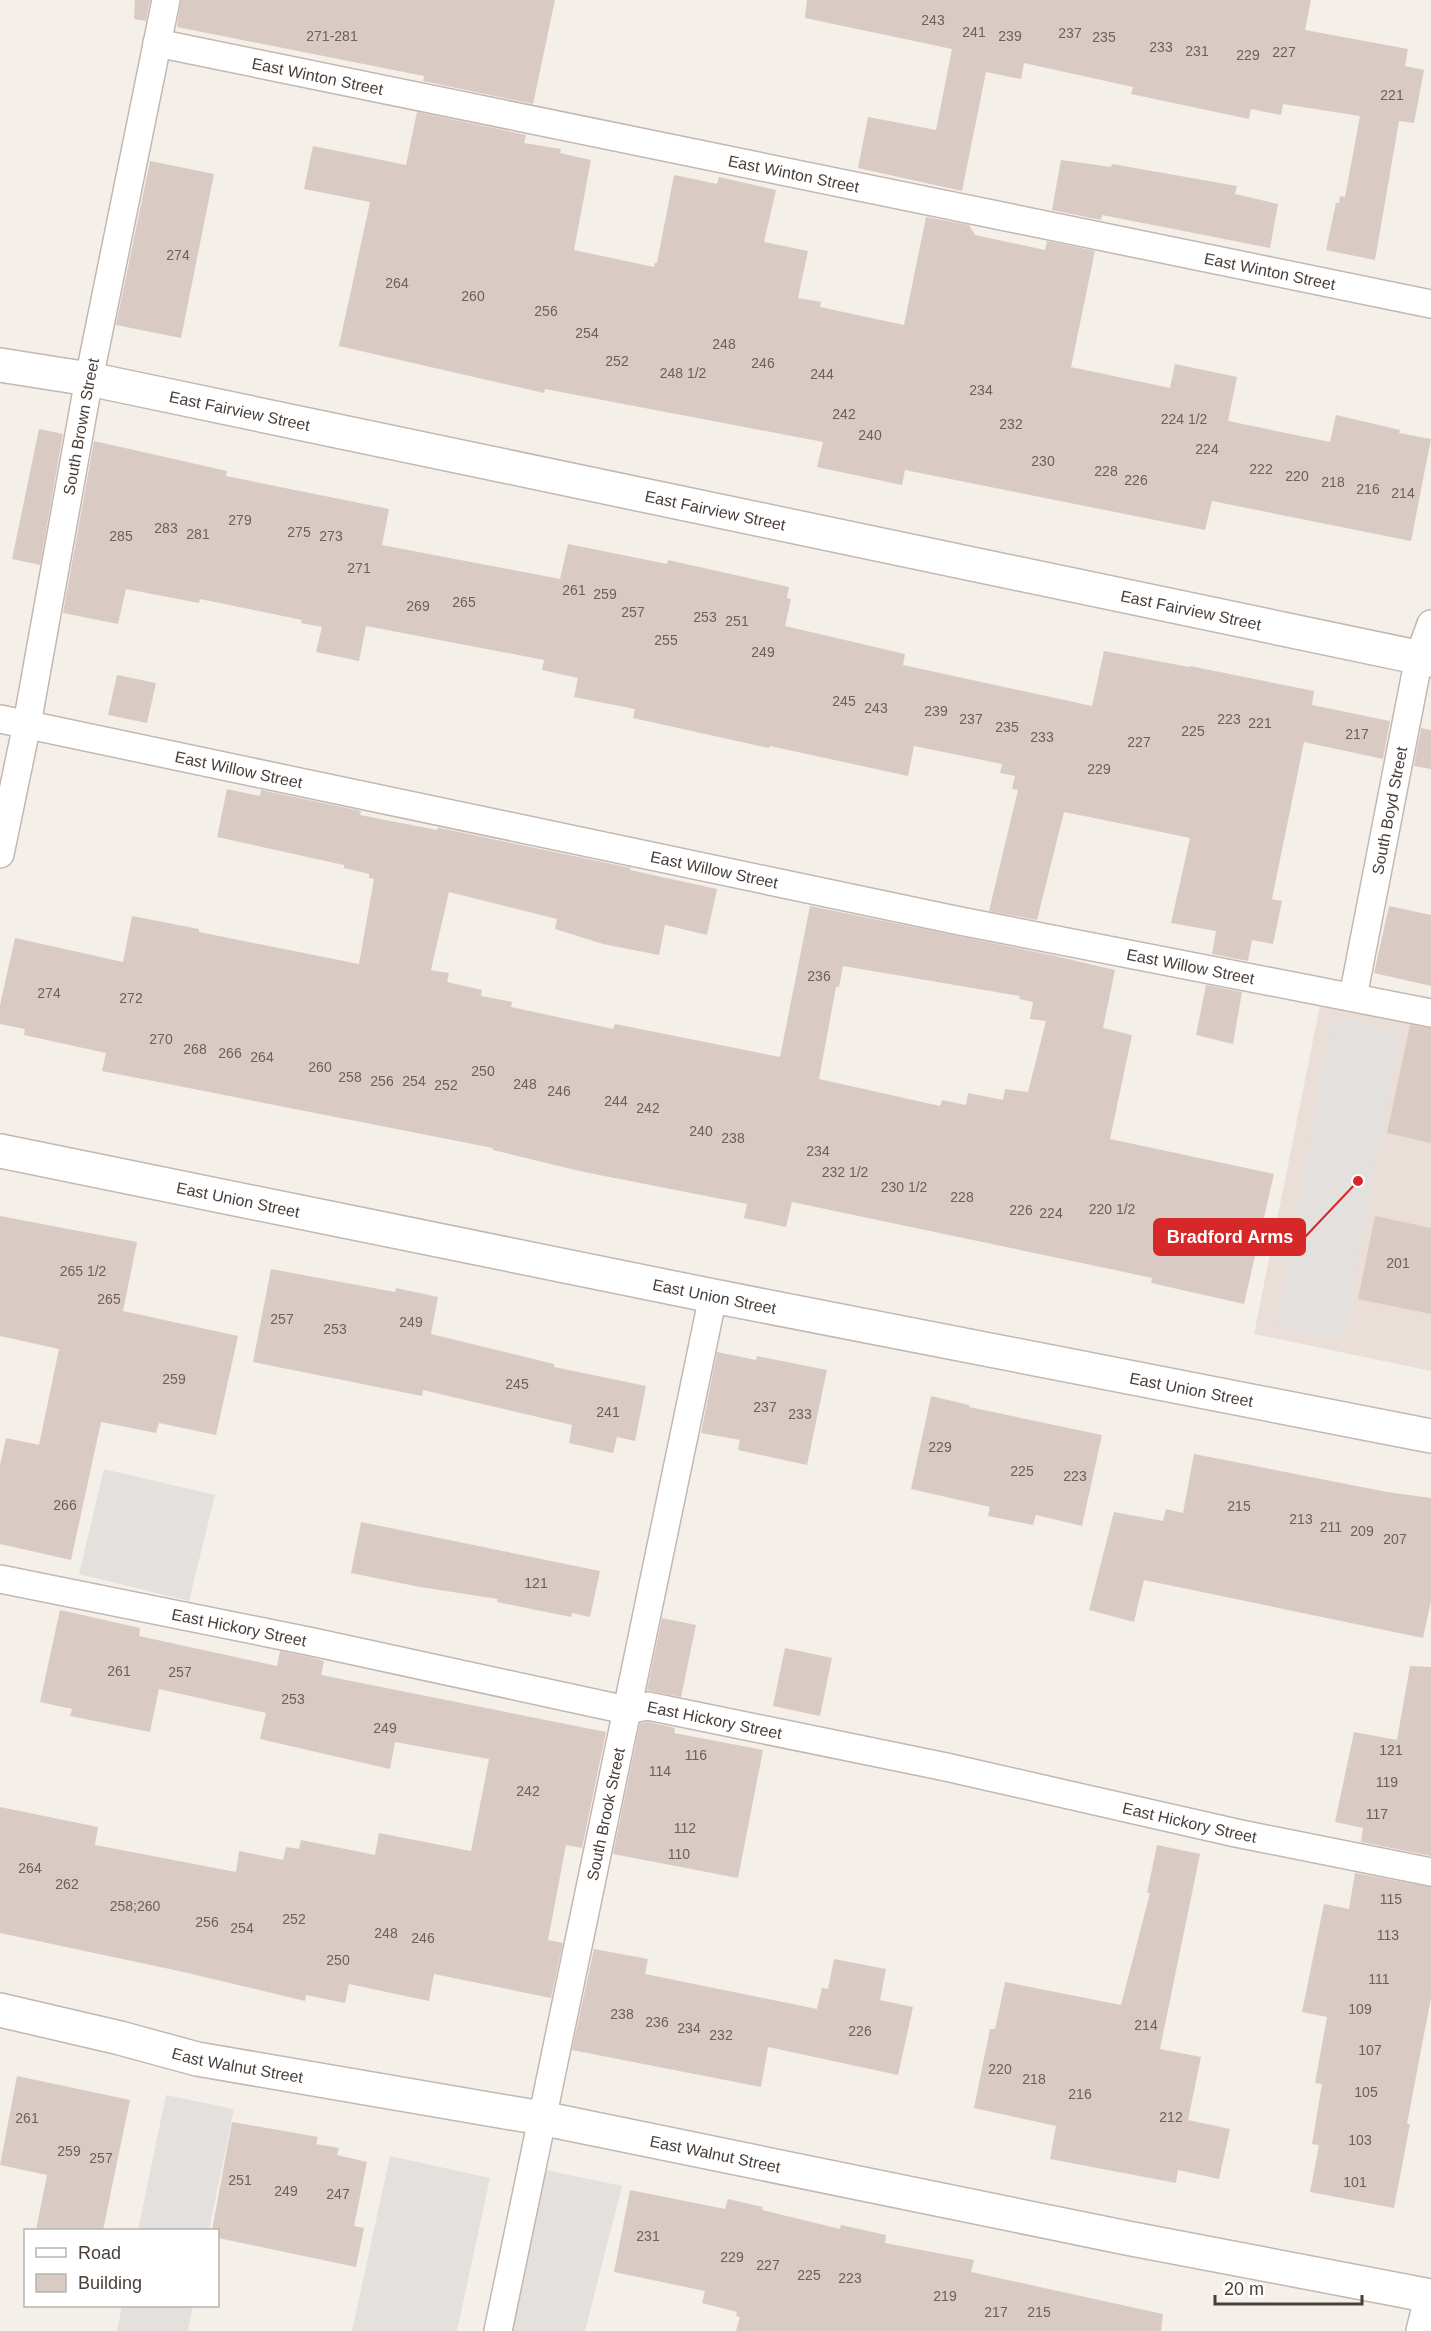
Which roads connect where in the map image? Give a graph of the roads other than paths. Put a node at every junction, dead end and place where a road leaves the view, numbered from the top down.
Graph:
1 (166, 0) edge
2 (157, 44) junction
3 (1431, 304) edge
4 (0, 365) edge
5 (88, 379) junction
6 (1431, 624) edge
7 (1425, 658) edge
8 (0, 719) edge
9 (27, 724) junction
10 (0, 854) edge
11 (1353, 997) junction
12 (1431, 1012) edge
13 (0, 1151) edge
14 (713, 1296) junction
15 (1431, 1436) edge
16 (0, 1579) edge
17 (626, 1710) junction
18 (1431, 1872) edge
19 (0, 2010) edge
20 (541, 2118) junction
21 (1431, 2298) edge
22 (498, 2331) edge
23 (1423, 2331) edge

1 - 2 lane, South Brown Street
2 - 3 lane, East Winton Street
2 - 5 lane, South Brown Street
4 - 5 street, East Fairview Street
5 - 7 street, East Fairview Street
5 - 9 lane, South Brown Street
6 - 7 lane, South Boyd Street
7 - 11 lane, South Boyd Street
8 - 9 lane, East Willow Street
9 - 10 lane, South Brown Street
9 - 11 lane, East Willow Street
11 - 12 lane, East Willow Street
13 - 14 street, East Union Street
14 - 15 street, East Union Street
14 - 17 lane, South Brook Street
16 - 17 lane, East Hickory Street
17 - 18 lane, East Hickory Street
17 - 20 lane, South Brook Street
19 - 20 street, East Walnut Street
20 - 21 street, East Walnut Street
20 - 22 lane, South Brook Street
21 - 23 street

